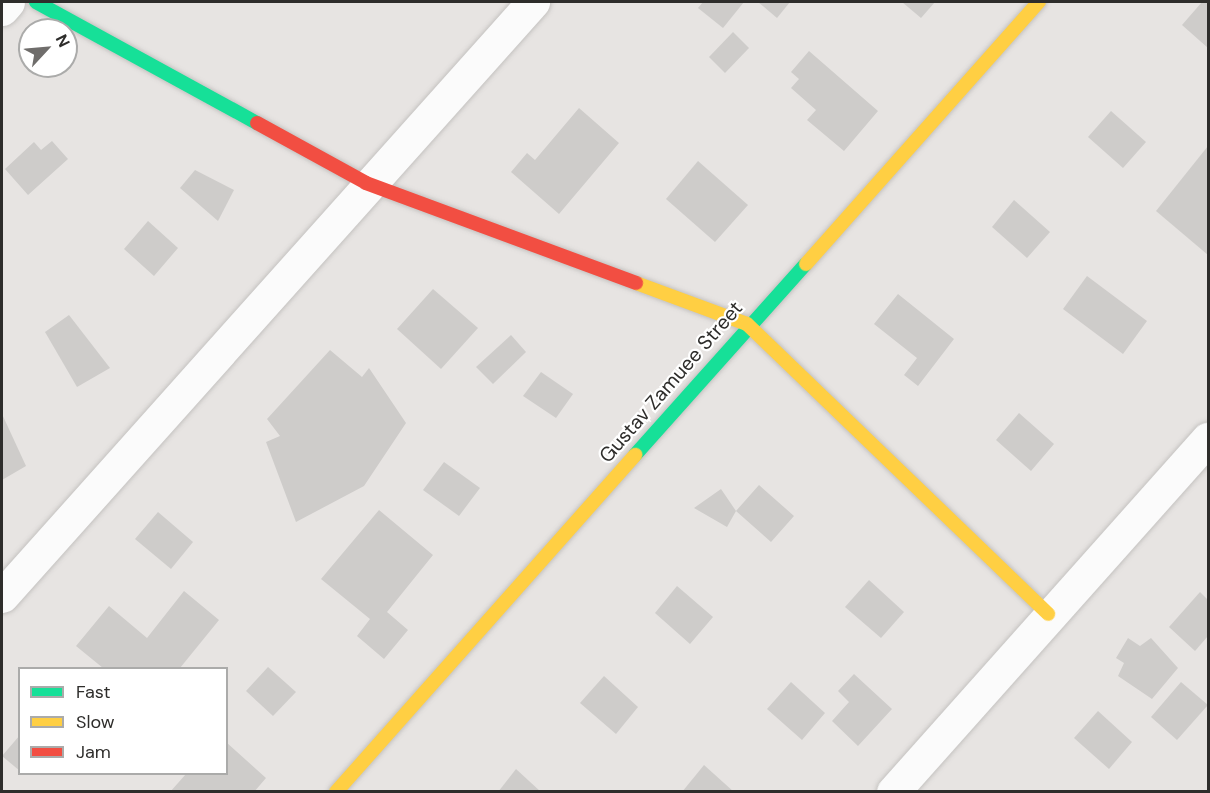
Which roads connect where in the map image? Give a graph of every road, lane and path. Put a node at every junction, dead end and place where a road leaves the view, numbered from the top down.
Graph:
1 (8, 2) edge
2 (36, 2) edge
3 (533, 2) edge
4 (1039, 2) edge
5 (2, 9) edge
6 (366, 183) junction
7 (747, 324) junction
8 (1209, 439) edge
9 (2, 596) edge
10 (1048, 614) junction
11 (336, 792) edge
12 (893, 792) edge

1 - 5 street
2 - 6 street
3 - 6 street
4 - 7 street, Gustav Zamuee Street
6 - 7 street
6 - 9 street
7 - 10 street
7 - 11 street, Gustav Zamuee Street
8 - 10 street
10 - 12 street

